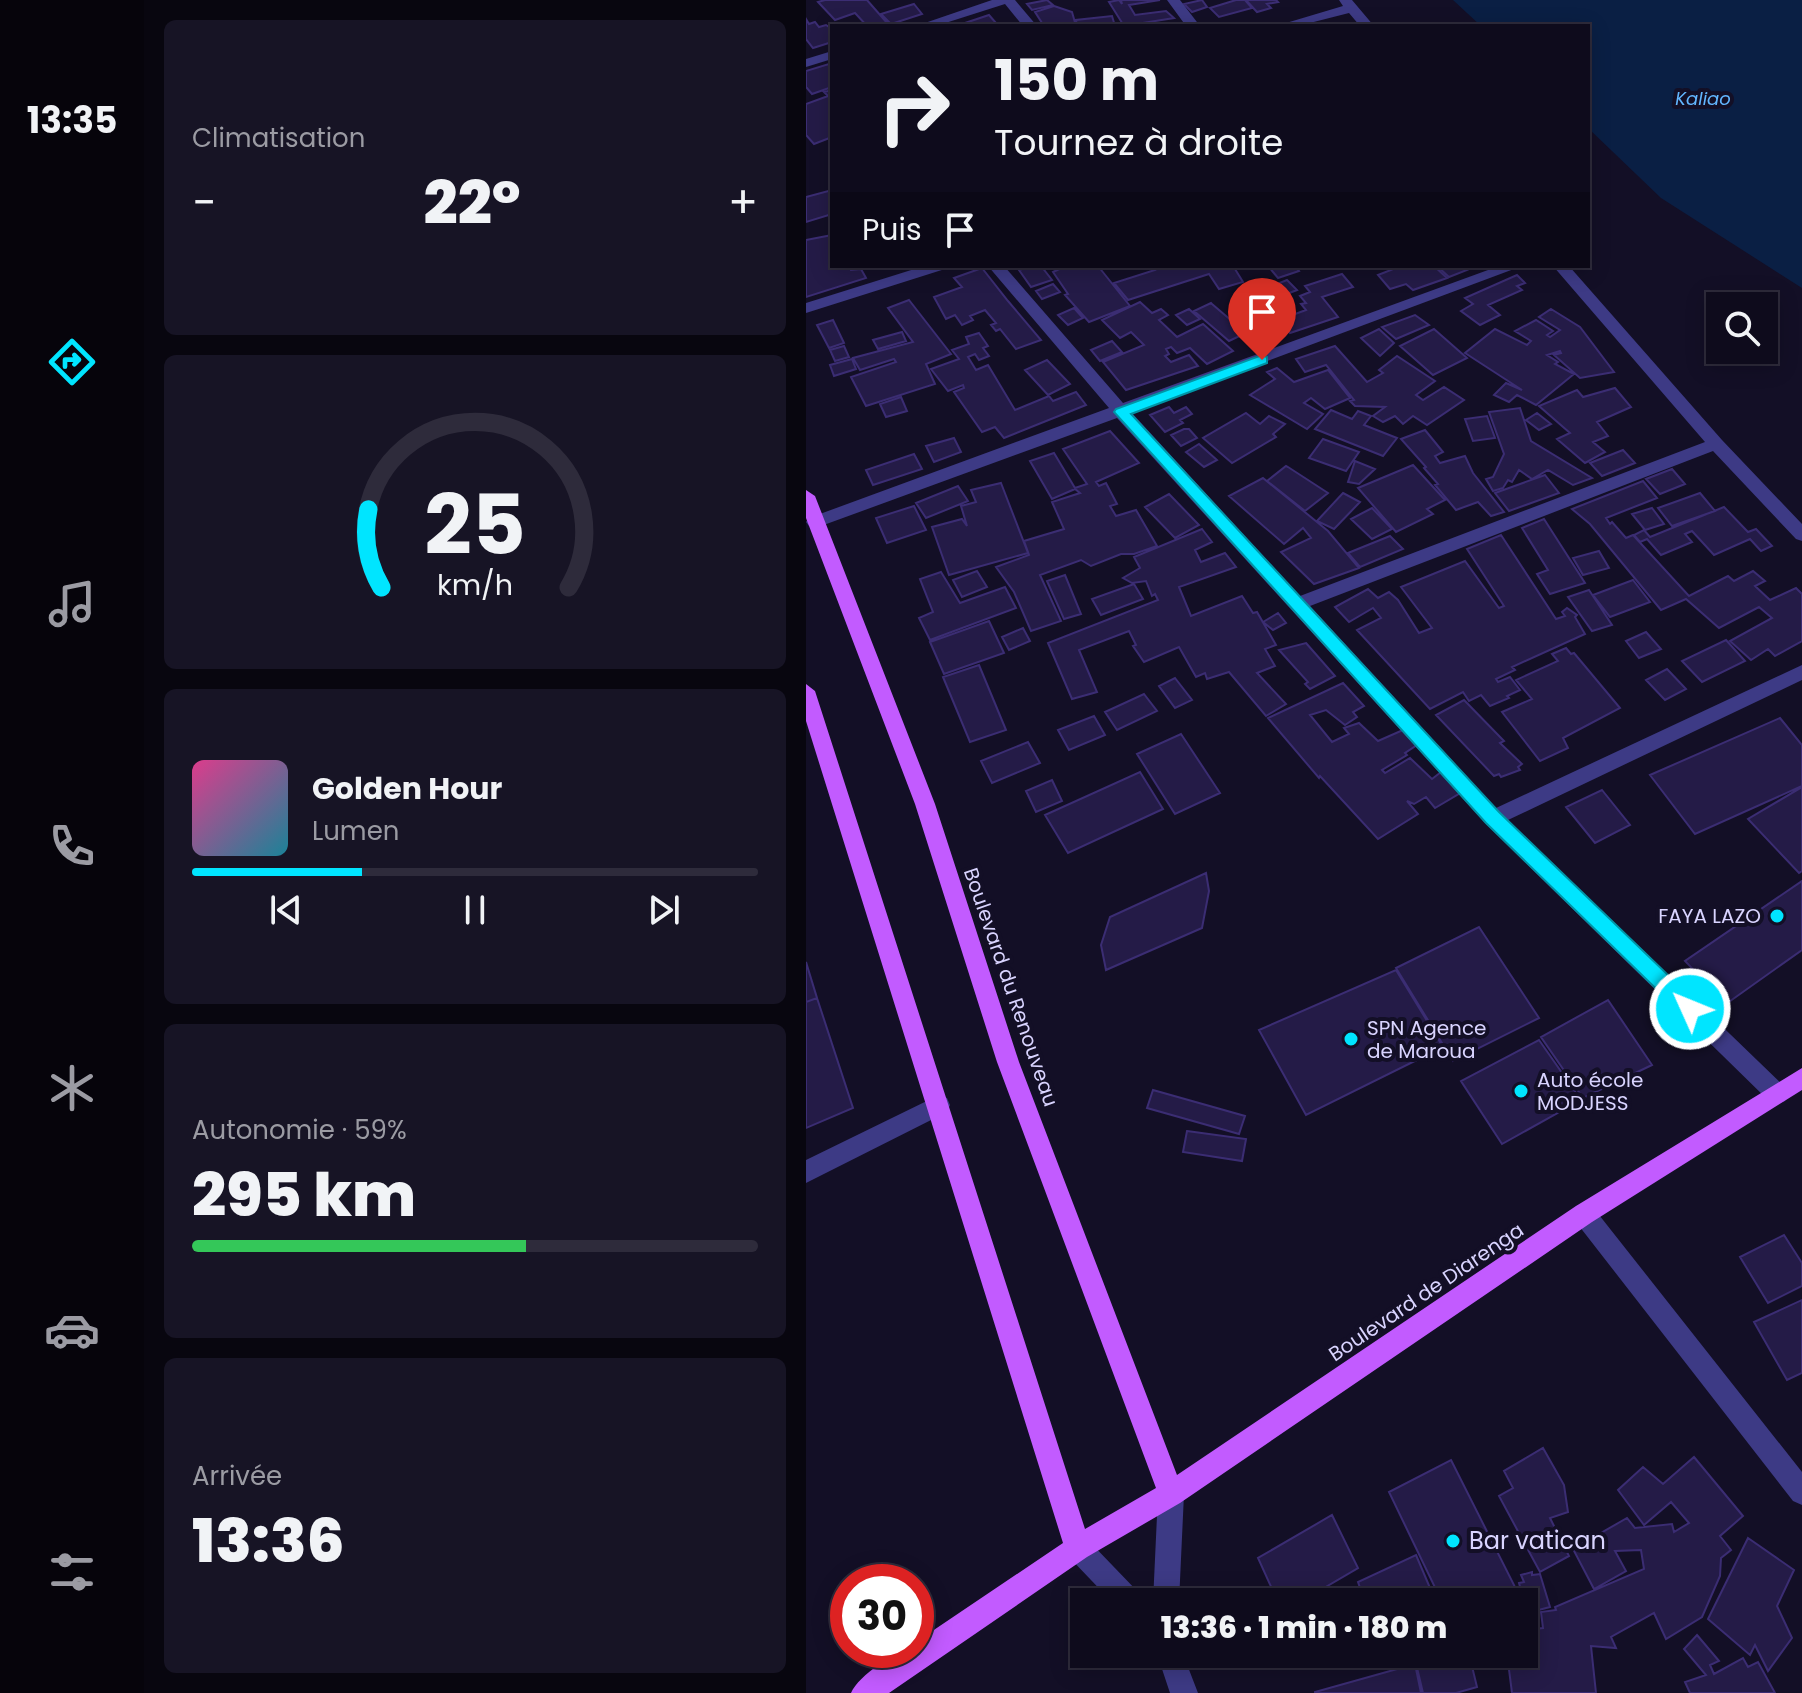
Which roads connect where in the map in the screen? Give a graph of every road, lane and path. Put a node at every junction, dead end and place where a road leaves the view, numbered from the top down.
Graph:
1 (1007, 0) edge
2 (1173, 0) edge
3 (1348, 4) edge
4 (929, 24) edge
5 (1028, 24) edge
6 (1191, 24) edge
7 (1289, 24) edge
8 (1365, 24) edge
9 (830, 56) edge
10 (806, 63) edge
11 (934, 268) edge
12 (998, 268) edge
13 (1509, 268) edge
14 (1563, 268) edge
15 (806, 308) edge
16 (1121, 412) junction
17 (1716, 444) junction
18 (806, 496) edge
19 (815, 522) junction
20 (1802, 535) edge
21 (1297, 604) junction
22 (1802, 672) edge
23 (806, 691) edge
24 (1493, 818) junction
25 (1802, 1078) edge
26 (1777, 1094) junction
27 (939, 1105) junction
28 (806, 1172) edge
29 (1584, 1214) junction
30 (1802, 1492) edge
31 (1171, 1494) junction
32 (1078, 1548) junction
33 (1117, 1588) edge
34 (1167, 1588) edge
35 (1175, 1668) edge
36 (865, 1693) edge
37 (1184, 1693) edge

1 - 4 street
1 - 5 street
2 - 6 street
3 - 7 street
3 - 8 street
9 - 10 street
11 - 15 street
12 - 16 street
13 - 16 street
14 - 17 street
16 - 19 street
16 - 21 street
17 - 20 street
17 - 21 street
18 - 19 main road, Boulevard du Renouveau
19 - 31 main road, Boulevard du Renouveau
21 - 24 street
22 - 24 street
23 - 27 main road
24 - 26 street
25 - 26 main road, Boulevard de Diarenga
26 - 29 main road, Boulevard de Diarenga
27 - 28 street
27 - 32 main road
29 - 30 street
29 - 31 main road, Boulevard de Diarenga
31 - 32 main road, Boulevard de Diarenga
31 - 34 street
32 - 33 street
32 - 36 main road, Boulevard de Diarenga
35 - 37 street

